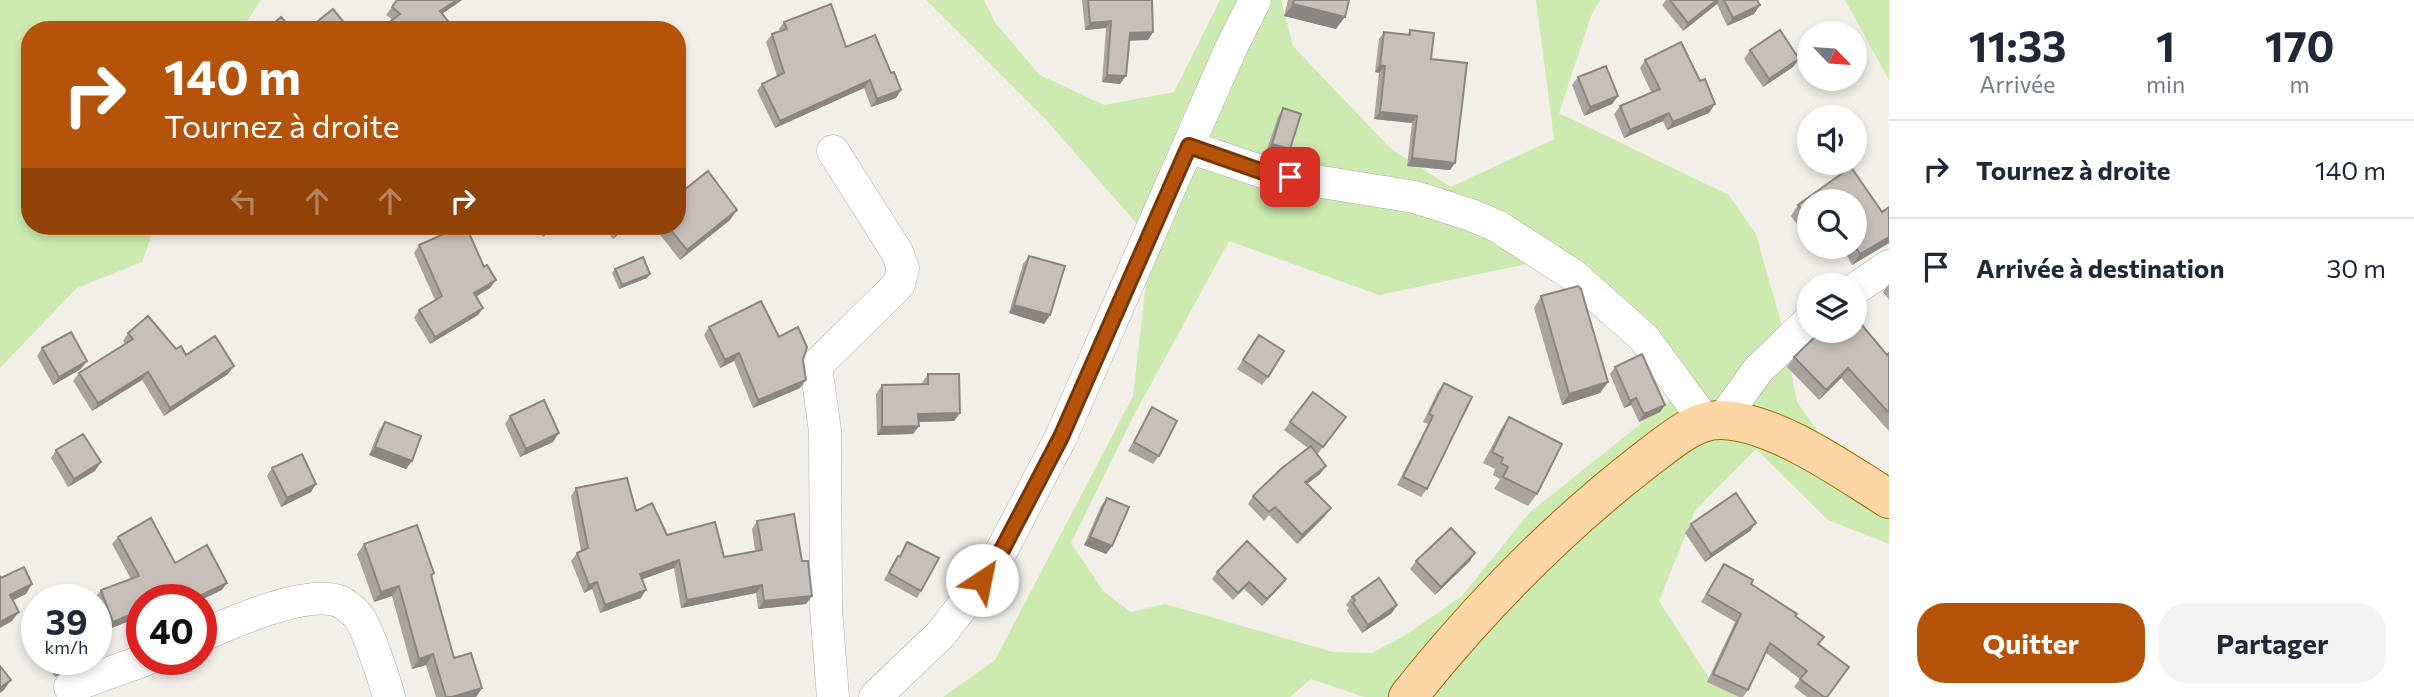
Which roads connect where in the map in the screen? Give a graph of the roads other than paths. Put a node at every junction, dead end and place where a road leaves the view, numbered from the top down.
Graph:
1 (1255, 0) edge
2 (1189, 146) junction
3 (833, 151) dead end
4 (1889, 266) edge
5 (1867, 281) edge
6 (1797, 332) edge
7 (1714, 420) junction
8 (1889, 499) edge
9 (217, 629) edge
10 (126, 667) edge
11 (70, 687) dead end
12 (389, 697) edge
13 (833, 697) edge
14 (875, 697) edge
15 (1409, 697) edge

1 - 2 street
2 - 7 street
2 - 14 street
3 - 13 street
4 - 5 street
6 - 7 street
7 - 8 main road
7 - 15 main road
9 - 12 street
10 - 11 street

